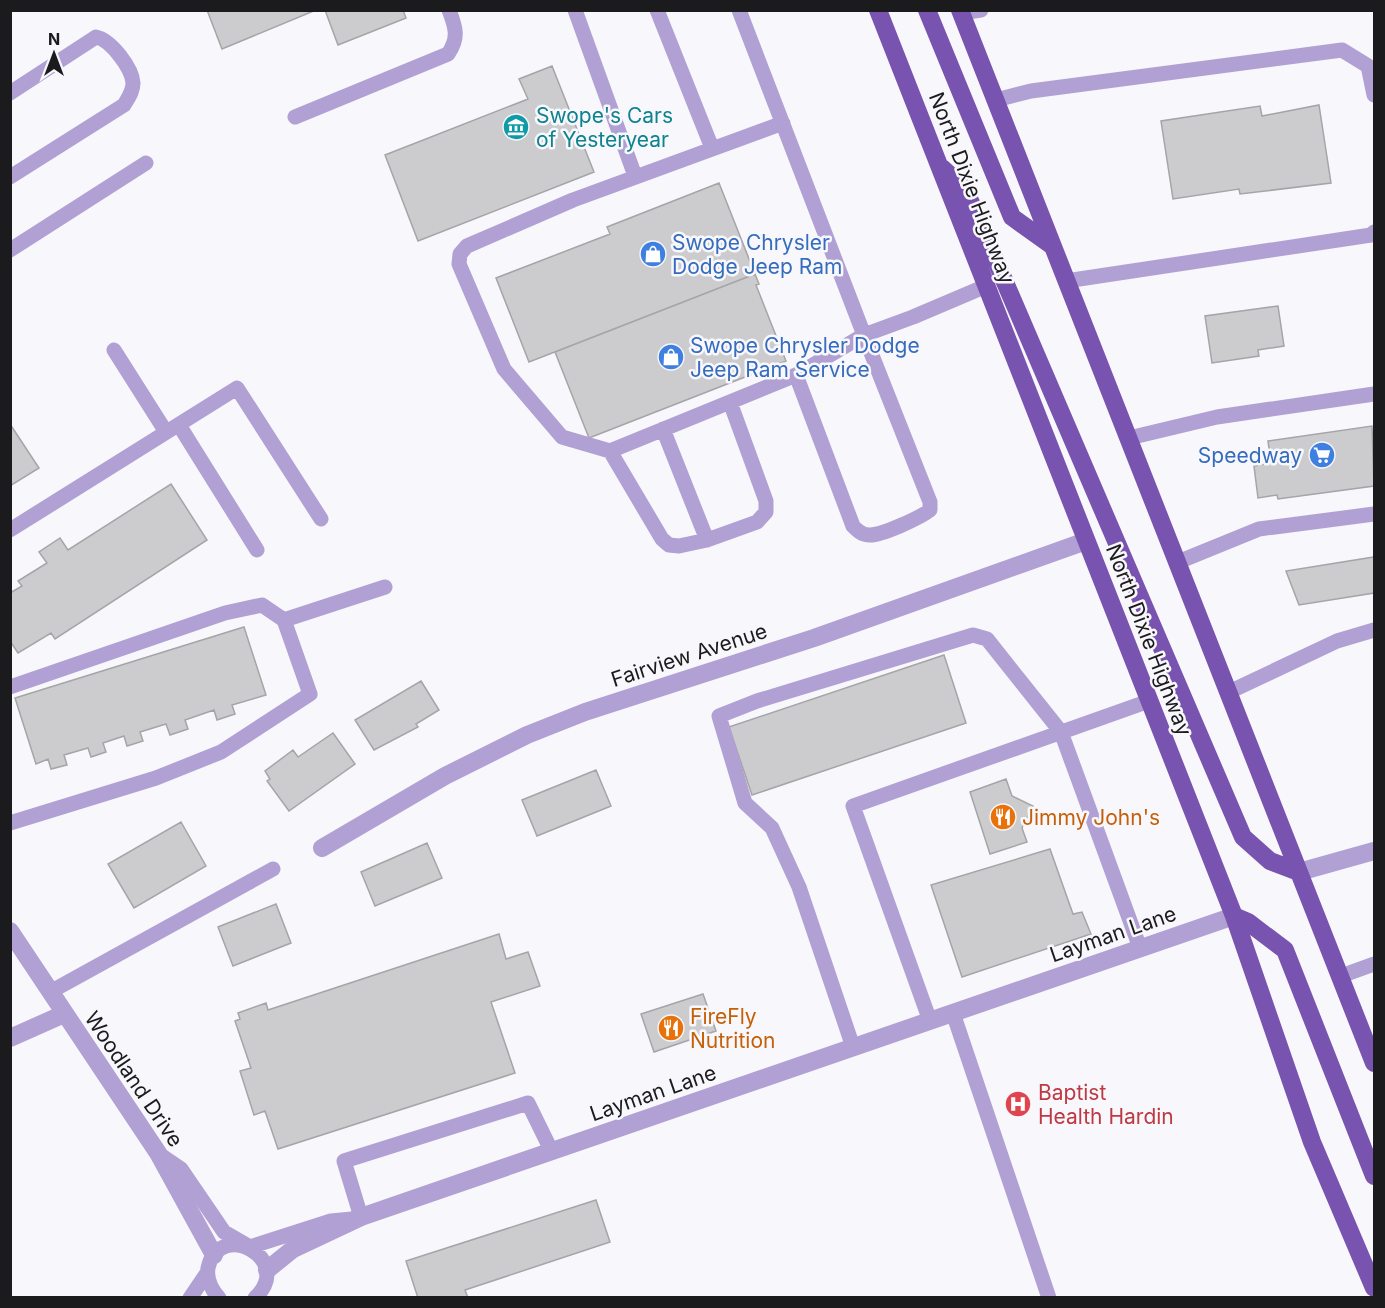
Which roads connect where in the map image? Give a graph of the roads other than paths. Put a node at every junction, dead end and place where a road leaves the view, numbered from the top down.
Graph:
1 (449, 10) edge
2 (575, 10) edge
3 (657, 10) edge
4 (739, 10) edge
5 (878, 10) edge
6 (927, 10) edge
7 (981, 10) edge
8 (961, 12) edge
9 (10, 93) edge
10 (1374, 95) edge
11 (996, 100) junction
12 (295, 117) dead end
13 (783, 123) junction
14 (712, 148) junction
15 (146, 164) dead end
16 (940, 167) junction
17 (635, 176) junction
18 (10, 177) edge
19 (1373, 234) edge
20 (1051, 245) junction
21 (10, 250) edge
22 (1066, 281) junction
23 (986, 286) junction
24 (864, 335) junction
25 (114, 350) dead end
26 (796, 375) junction
27 (1374, 394) edge
28 (730, 402) junction
29 (173, 429) junction
30 (663, 429) junction
31 (1129, 438) junction
32 (610, 451) junction
33 (1374, 514) edge
34 (321, 519) dead end
35 (10, 530) edge
36 (707, 540) junction
37 (1086, 541) junction
38 (257, 550) dead end
39 (1178, 562) junction
40 (385, 587) dead end
41 (284, 620) junction
42 (1374, 630) edge
43 (10, 687) edge
44 (1229, 692) junction
45 (1149, 701) junction
46 (1061, 732) junction
47 (10, 823) edge
48 (322, 848) dead end
49 (1374, 851) edge
50 (273, 869) dead end
51 (1299, 872) junction
52 (1234, 916) junction
53 (10, 931) edge
54 (1140, 948) junction
55 (1374, 964) edge
56 (1341, 976) junction
57 (50, 992) junction
58 (953, 1013) junction
59 (64, 1014) junction
60 (930, 1021) junction
61 (10, 1038) edge
62 (853, 1047) junction
63 (1373, 1055) edge
64 (552, 1152) junction
65 (158, 1153) junction
66 (1374, 1176) edge
67 (360, 1218) junction
68 (250, 1247) junction
69 (214, 1255) junction
70 (207, 1273) junction
71 (267, 1275) junction
72 (1374, 1288) edge
73 (190, 1298) edge
74 (219, 1298) edge
75 (255, 1298) edge
76 (268, 1298) edge
77 (1049, 1298) edge

1 - 12 lane
2 - 17 lane
3 - 14 lane
4 - 13 lane
5 - 16 main road, North Dixie Highway
6 - 20 main road
7 - 8 lane
8 - 11 main road
9 - 18 lane
10 - 11 lane
11 - 20 main road
13 - 14 lane
13 - 24 lane
14 - 17 lane
15 - 21 lane
16 - 23 main road, North Dixie Highway
16 - 51 main road
17 - 32 lane
19 - 22 lane
20 - 22 main road
22 - 31 main road
23 - 24 lane
23 - 37 main road, North Dixie Highway
24 - 26 lane
24 - 26 lane
25 - 29 lane
26 - 28 lane
27 - 31 lane
28 - 30 lane
28 - 36 lane
29 - 34 lane
29 - 35 lane
29 - 38 lane
30 - 32 lane
30 - 36 lane
31 - 39 main road
32 - 36 lane
33 - 39 lane
37 - 45 main road, North Dixie Highway
37 - 48 street, Fairview Avenue
39 - 44 main road
40 - 41 lane
41 - 43 lane
41 - 47 lane
42 - 44 lane
44 - 51 main road
45 - 46 lane
45 - 52 main road, North Dixie Highway
46 - 54 lane
46 - 60 lane
46 - 62 lane
49 - 51 street
50 - 57 lane
51 - 56 main road
52 - 54 street, Layman Lane
52 - 66 main road
52 - 72 main road, North Dixie Highway
53 - 57 street, Woodland Drive
54 - 58 street, Layman Lane
55 - 56 lane
56 - 63 main road
57 - 59 street, Woodland Drive
58 - 60 street, Layman Lane
58 - 77 lane
59 - 61 street
59 - 65 street, Woodland Drive
60 - 62 street, Layman Lane
62 - 64 street, Layman Lane
64 - 67 street, Layman Lane
64 - 67 lane
65 - 68 lane
65 - 69 street, Woodland Drive
67 - 68 lane
67 - 71 street, Layman Lane
68 - 69 lane
68 - 71 lane
69 - 70 lane
70 - 73 lane
70 - 74 lane
71 - 75 lane
71 - 76 lane

